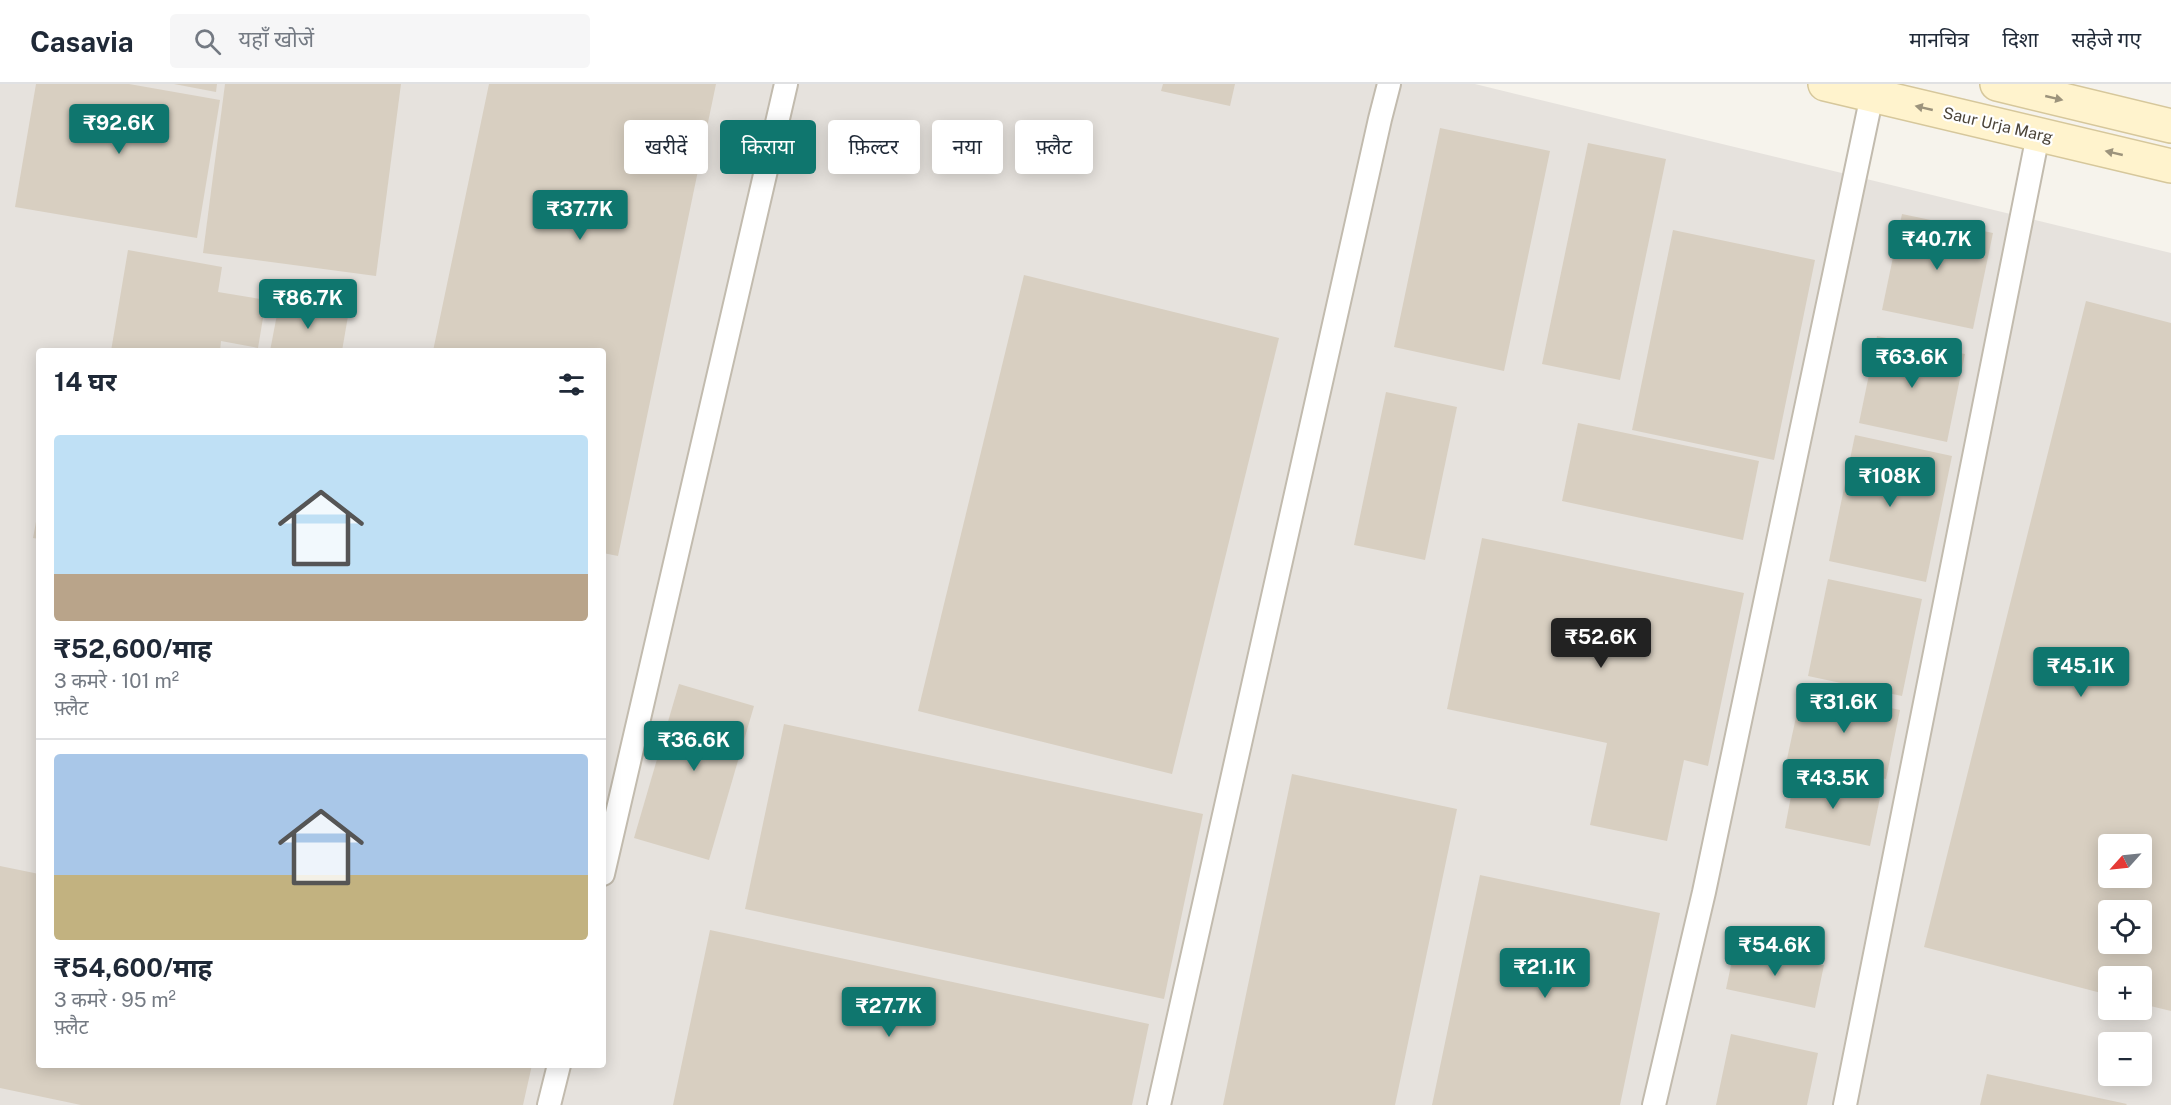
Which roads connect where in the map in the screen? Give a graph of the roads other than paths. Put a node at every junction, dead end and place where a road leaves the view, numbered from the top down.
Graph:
1 (786, 84) edge
2 (1389, 84) edge
3 (1825, 84) edge
4 (1997, 84) edge
5 (1872, 95) junction
6 (2171, 126) edge
7 (2038, 135) junction
8 (2171, 166) edge
9 (606, 861) edge
10 (558, 1068) edge
11 (549, 1105) edge
12 (1159, 1105) edge
13 (1654, 1105) edge
14 (1845, 1105) edge

1 - 9 lane
2 - 12 lane
3 - 5 street, Saur Urja Marg
4 -> 6 street
7 -> 5 street, Saur Urja Marg
5 - 13 lane
8 -> 7 street, Saur Urja Marg
7 - 14 lane
10 - 11 lane

